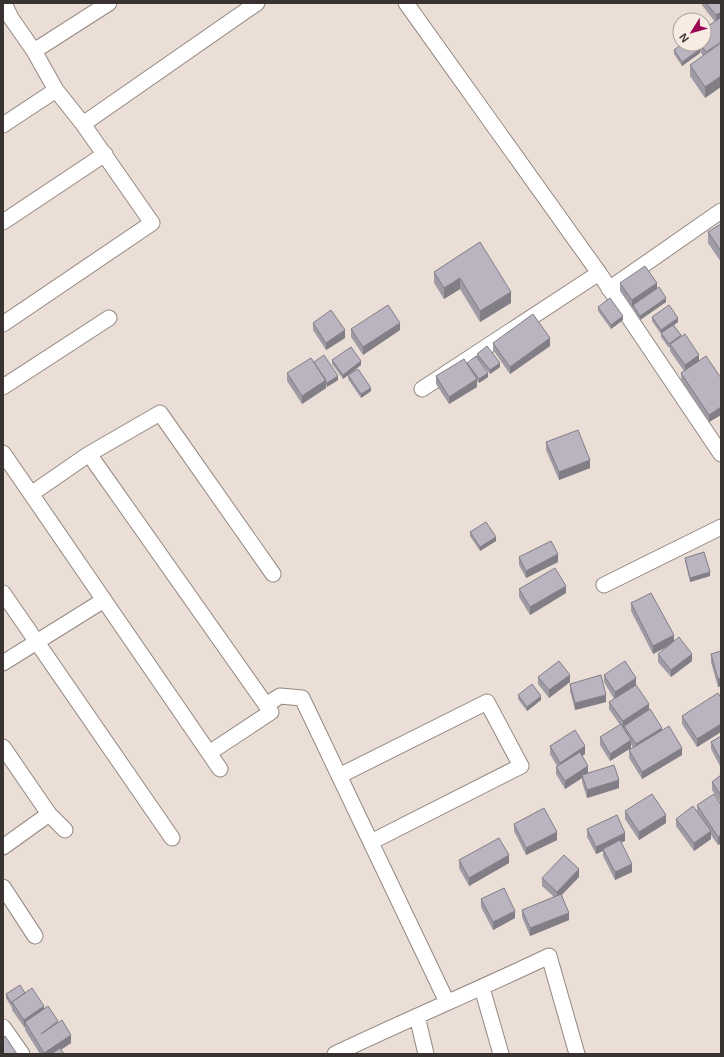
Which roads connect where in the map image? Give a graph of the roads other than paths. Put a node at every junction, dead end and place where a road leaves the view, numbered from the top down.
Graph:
1 (4, 3) edge
2 (109, 3) edge
3 (257, 3) edge
4 (406, 3) edge
5 (7, 20) edge
6 (34, 51) junction
7 (56, 90) junction
8 (83, 124) junction
9 (3, 125) edge
10 (105, 154) junction
11 (721, 211) edge
12 (3, 222) edge
13 (599, 273) junction
14 (609, 289) junction
15 (109, 318) dead end
16 (3, 324) edge
17 (3, 387) edge
18 (422, 389) dead end
19 (3, 453) edge
20 (89, 454) junction
21 (721, 454) edge
22 (31, 494) junction
23 (721, 527) edge
24 (273, 574) dead end
25 (604, 585) dead end
26 (3, 593) edge
27 (104, 600) junction
28 (36, 642) junction
29 (3, 663) edge
30 (266, 705) junction
31 (4, 753) edge
32 (209, 753) junction
33 (220, 769) dead end
34 (339, 776) junction
35 (49, 814) junction
36 (66, 830) dead end
37 (172, 838) dead end
38 (370, 842) junction
39 (3, 846) edge
40 (3, 887) edge
41 (35, 936) dead end
42 (482, 988) junction
43 (447, 1002) junction
44 (417, 1016) junction
45 (3, 1026) edge
46 (344, 1052) edge
47 (22, 1054) edge
48 (426, 1054) edge
49 (501, 1054) edge
50 (577, 1054) edge

1 - 5 street
2 - 6 street
3 - 8 street
4 - 13 street
5 - 6 street
6 - 7 street
7 - 8 street
7 - 9 street
8 - 10 street
10 - 12 street
10 - 16 street
11 - 14 street
13 - 14 street
13 - 18 street
14 - 21 street
15 - 17 street
19 - 22 street
20 - 22 street
20 - 24 street
20 - 30 street
22 - 27 street
23 - 25 street
26 - 28 street
27 - 28 street
27 - 32 street
28 - 29 street
28 - 37 street
30 - 32 street
30 - 34 street
31 - 35 street
32 - 33 street
34 - 38 street
34 - 38 street
35 - 36 street
35 - 39 street
38 - 43 street
40 - 41 street
42 - 43 street
42 - 49 street
42 - 50 street
43 - 44 street
44 - 46 street
44 - 48 street
45 - 47 street

